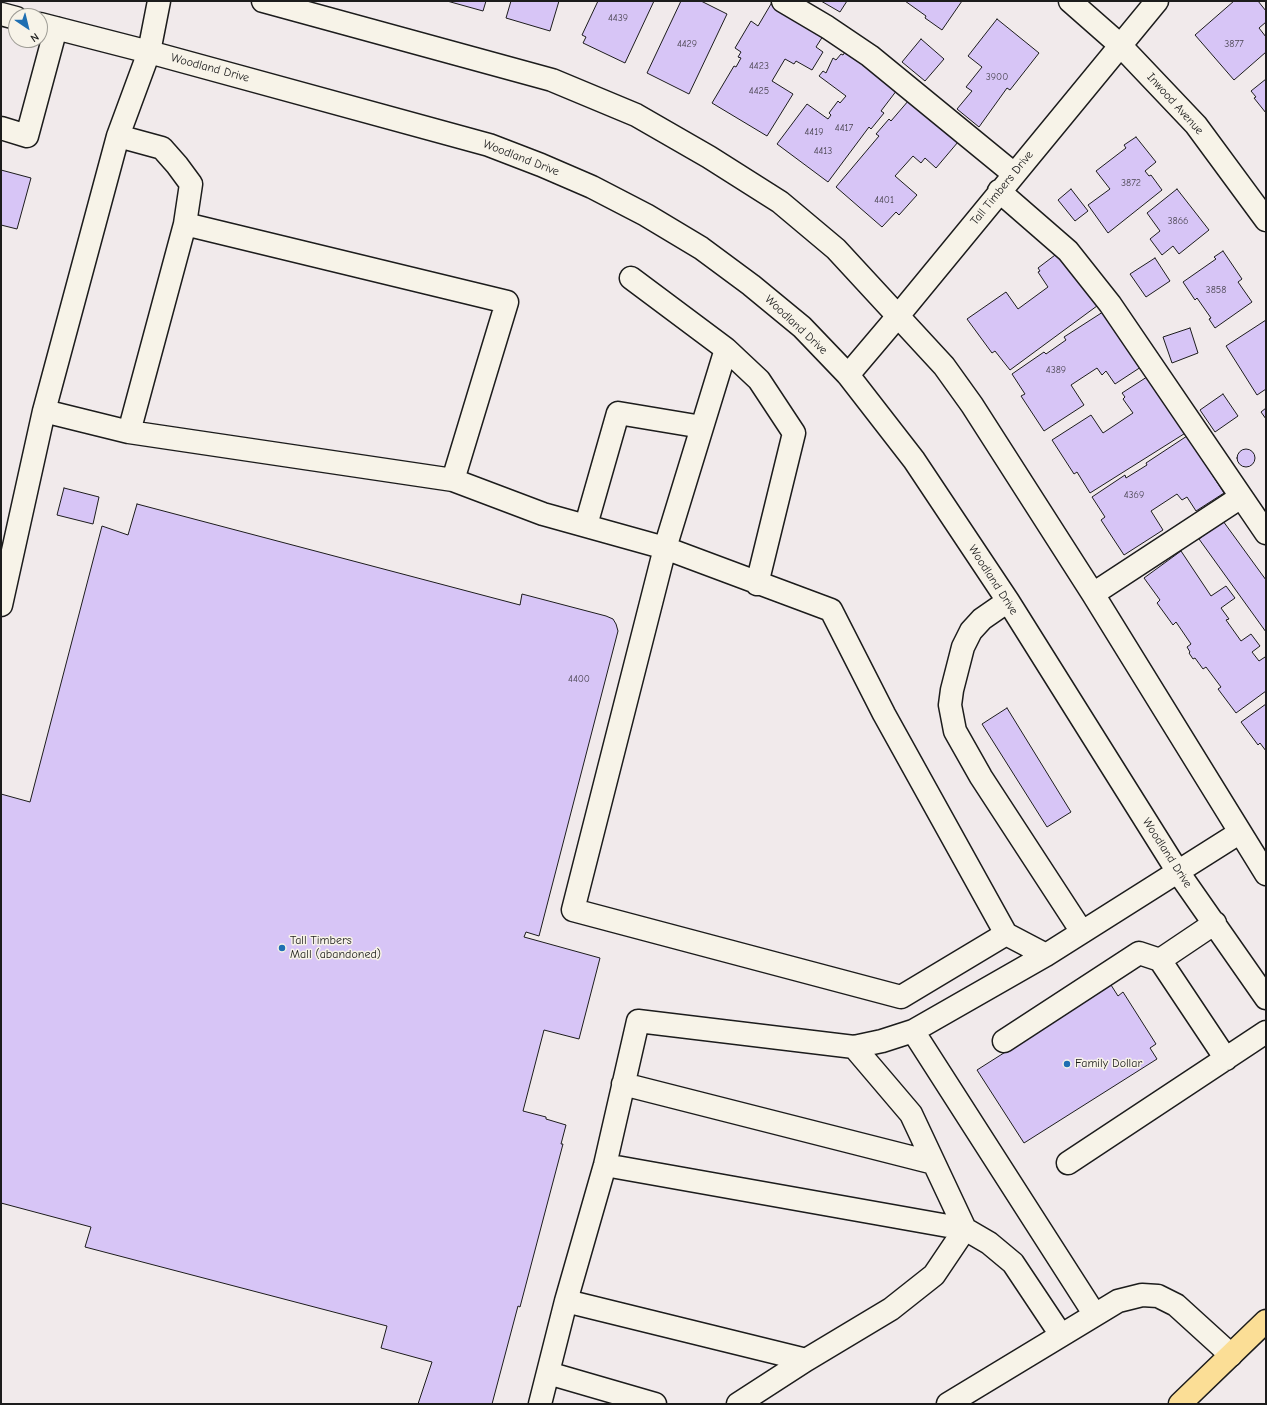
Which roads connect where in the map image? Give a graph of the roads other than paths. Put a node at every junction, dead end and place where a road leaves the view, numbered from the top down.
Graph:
1 (159, 1) edge
2 (263, 1) edge
3 (783, 1) edge
4 (1070, 1) edge
5 (1157, 1) edge
6 (48, 26) edge
7 (1120, 45) junction
8 (44, 48) edge
9 (149, 52) junction
10 (1, 128) edge
11 (118, 136) junction
12 (1014, 174) junction
13 (1000, 191) junction
14 (1266, 220) edge
15 (185, 224) junction
16 (631, 278) dead end
17 (898, 316) junction
18 (726, 349) junction
19 (848, 375) junction
20 (44, 411) junction
21 (702, 427) junction
22 (129, 432) junction
23 (453, 480) junction
24 (1241, 497) junction
25 (586, 524) junction
26 (1266, 533) edge
27 (666, 548) junction
28 (757, 584) junction
29 (1093, 594) junction
30 (1008, 601) junction
31 (1, 605) edge
32 (1239, 833) junction
33 (1178, 872) junction
34 (1266, 874) edge
35 (1215, 923) junction
36 (1082, 932) junction
37 (1006, 934) junction
38 (1046, 955) junction
39 (1160, 960) junction
40 (1266, 998) edge
41 (913, 1031) junction
42 (1266, 1032) edge
43 (1004, 1041) dead end
44 (854, 1047) junction
45 (1226, 1059) junction
46 (623, 1084) junction
47 (934, 1163) junction
48 (1068, 1163) dead end
49 (605, 1165) junction
50 (965, 1229) junction
51 (566, 1301) junction
52 (1094, 1315) junction
53 (1266, 1321) edge
54 (1061, 1335) junction
55 (1231, 1355) junction
56 (806, 1360) junction
57 (548, 1373) junction
58 (540, 1404) edge
59 (654, 1404) edge
60 (738, 1404) edge
61 (948, 1404) edge
62 (1180, 1404) edge

1 - 9 street
2 - 17 street
3 - 12 street
4 - 7 street, Inwood Avenue
5 - 7 street, Tall Timbers Drive
6 - 9 street, Woodland Drive
7 - 12 street, Tall Timbers Drive
7 - 14 street, Inwood Avenue
8 - 10 street
9 - 11 street
9 - 19 street, Woodland Drive
11 - 15 street
11 - 20 street
12 - 13 street, Tall Timbers Drive
13 - 17 street, Tall Timbers Drive
13 - 24 street
15 - 22 street
15 - 23 street
16 - 18 street
17 - 19 street, Tall Timbers Drive
17 - 29 street
18 - 21 street
18 - 28 street
19 - 30 street, Woodland Drive
20 - 22 street
20 - 31 street
21 - 25 street
21 - 27 street
22 - 23 street
23 - 25 street
24 - 26 street
24 - 29 street
25 - 27 street
27 - 28 street
27 - 37 street
28 - 37 street
29 - 32 street
30 - 33 street, Woodland Drive
30 - 36 street
32 - 33 street
32 - 34 street
33 - 35 street, Woodland Drive
33 - 36 street
35 - 39 street
35 - 40 street, Woodland Drive
36 - 38 street
37 - 38 street
38 - 41 street
39 - 43 street
39 - 45 street
41 - 44 street
41 - 52 street
42 - 45 street
44 - 46 street
44 - 47 street
45 - 48 street
46 - 47 street
46 - 49 street
47 - 50 street
49 - 50 street
49 - 51 street
50 - 54 street
50 - 56 street
51 - 56 street
51 - 57 street
52 - 54 street
52 - 55 street
53 - 55 main road
54 - 61 street
55 - 62 main road
56 - 60 street
57 - 58 street
57 - 59 street

